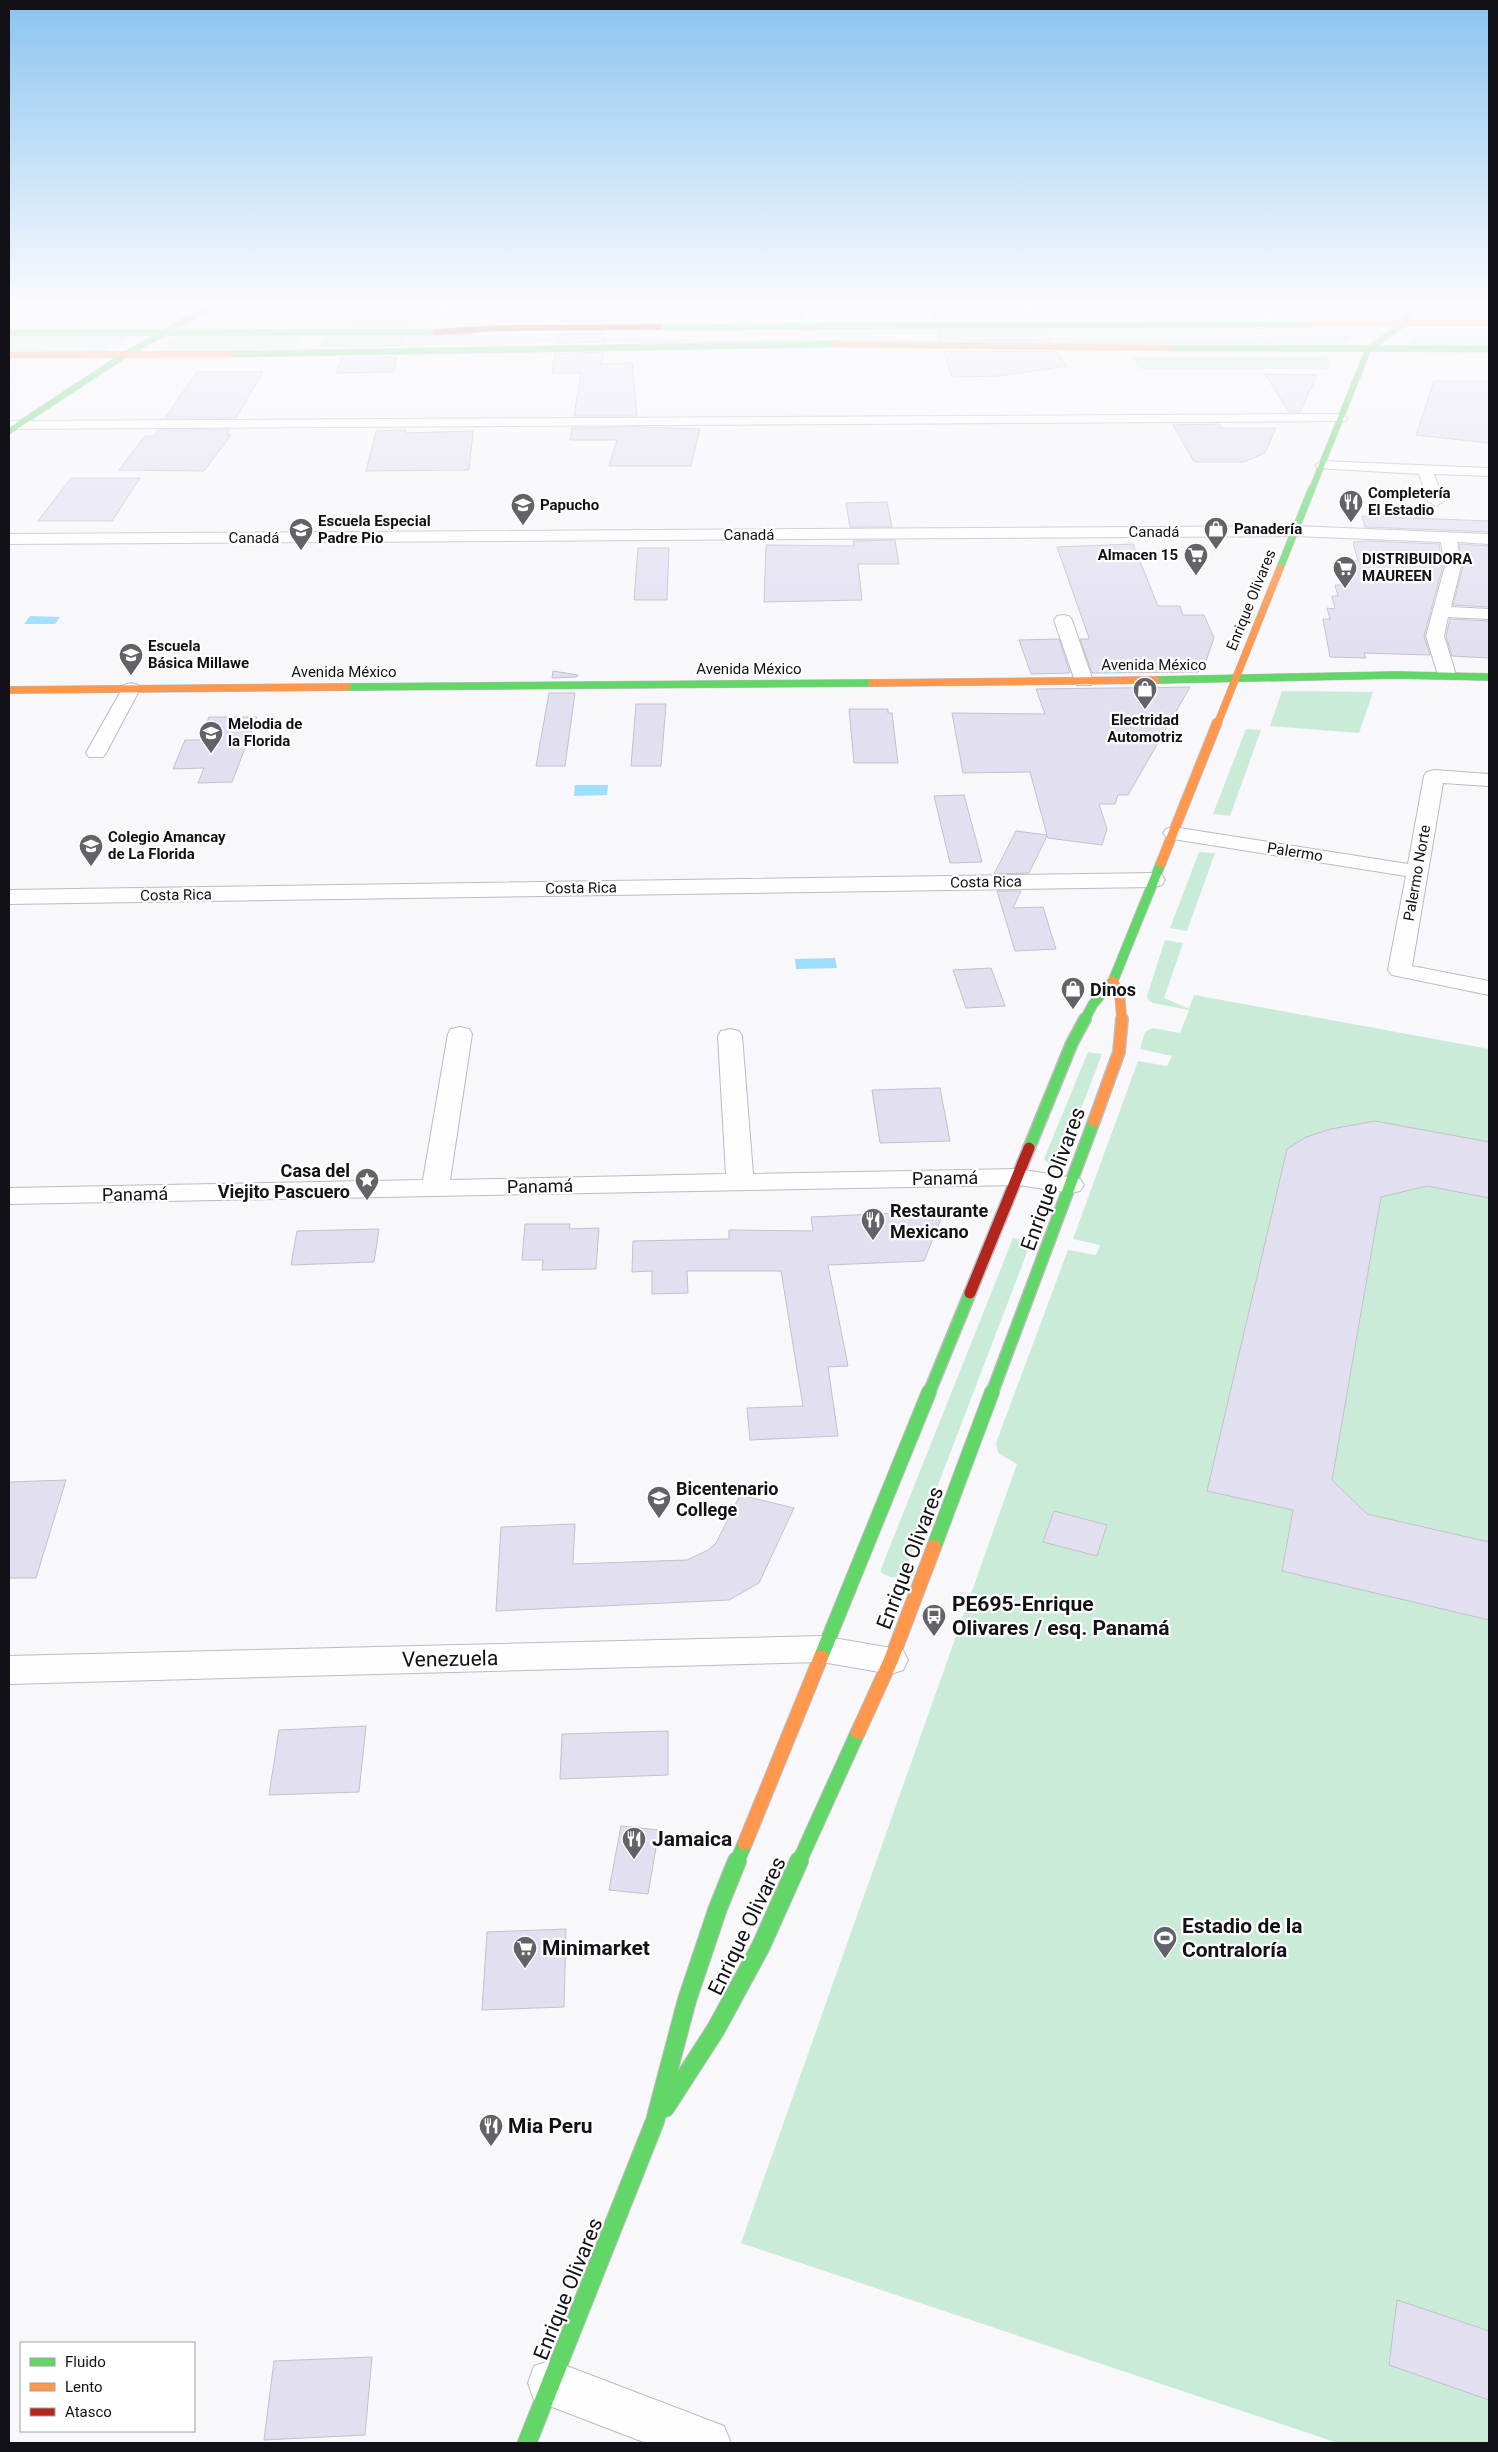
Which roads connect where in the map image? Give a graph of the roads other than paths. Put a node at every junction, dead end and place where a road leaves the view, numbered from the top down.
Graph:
1 (28, 416) edge
2 (1341, 418) joint
3 (12, 427) edge
4 (1322, 465) junction
5 (1426, 469) junction
6 (1489, 472) edge
7 (1436, 500) dead end
8 (1295, 531) junction
9 (1447, 537) junction
10 (9, 539) edge
11 (1489, 539) edge
12 (1443, 612) junction
13 (1489, 614) edge
14 (1063, 620) dead end
15 (1330, 665) dead end
16 (1396, 675) junction
17 (1447, 675) junction
18 (1489, 677) edge
19 (1235, 680) junction
20 (1084, 681) junction
21 (131, 689) junction
22 (9, 690) edge
23 (96, 753) dead end
24 (1489, 780) edge
25 (1176, 827) junction
26 (1419, 864) junction
27 (1154, 880) junction
28 (9, 897) edge
29 (1112, 981) junction
30 (1489, 988) edge
31 (460, 1034) dead end
32 (730, 1036) dead end
33 (1018, 1177) junction
34 (740, 1182) junction
35 (1071, 1184) junction
36 (435, 1188) junction
37 (9, 1196) edge
38 (822, 1649) junction
39 (891, 1660) junction
40 (9, 1670) edge
41 (655, 2121) junction
42 (551, 2383) junction
43 (527, 2443) edge
44 (707, 2443) edge

1 - 3 main road
2 - 3 street
2 - 4 main road, Enrique Olivares
4 - 5 street
4 - 8 main road, Enrique Olivares
5 - 6 street
5 - 7 street
8 - 9 street, Canadá
8 - 10 street, Canadá
8 - 19 main road, Enrique Olivares
9 - 11 street, Canadá
9 - 12 street
12 - 13 street
12 - 17 street
14 - 20 street
15 - 16 main road
16 - 17 main road, Avenida México
16 - 19 main road, Avenida México
17 - 18 main road, Avenida México
19 - 20 main road, Avenida México
19 - 25 main road, Enrique Olivares
20 - 21 main road, Avenida México
21 - 22 main road, Avenida México
21 - 23 street
24 - 26 street, Palermo Norte
25 - 26 street, Palermo
25 - 27 main road, Enrique Olivares
26 - 30 street, Palermo Norte
27 - 28 street, Costa Rica
27 - 29 main road, Enrique Olivares
29 - 33 main road, Enrique Olivares
29 - 35 main road, Enrique Olivares
31 - 36 street
32 - 34 street
33 - 34 street, Panamá
33 - 35 street, Panamá
33 - 38 main road, Enrique Olivares
34 - 36 street, Panamá
35 - 39 main road, Enrique Olivares
36 - 37 street, Panamá
38 - 39 street, Venezuela
38 - 40 street, Venezuela
38 - 41 main road, Enrique Olivares
39 - 41 main road, Enrique Olivares
41 - 42 main road, Enrique Olivares
42 - 43 main road, Enrique Olivares
42 - 44 street

